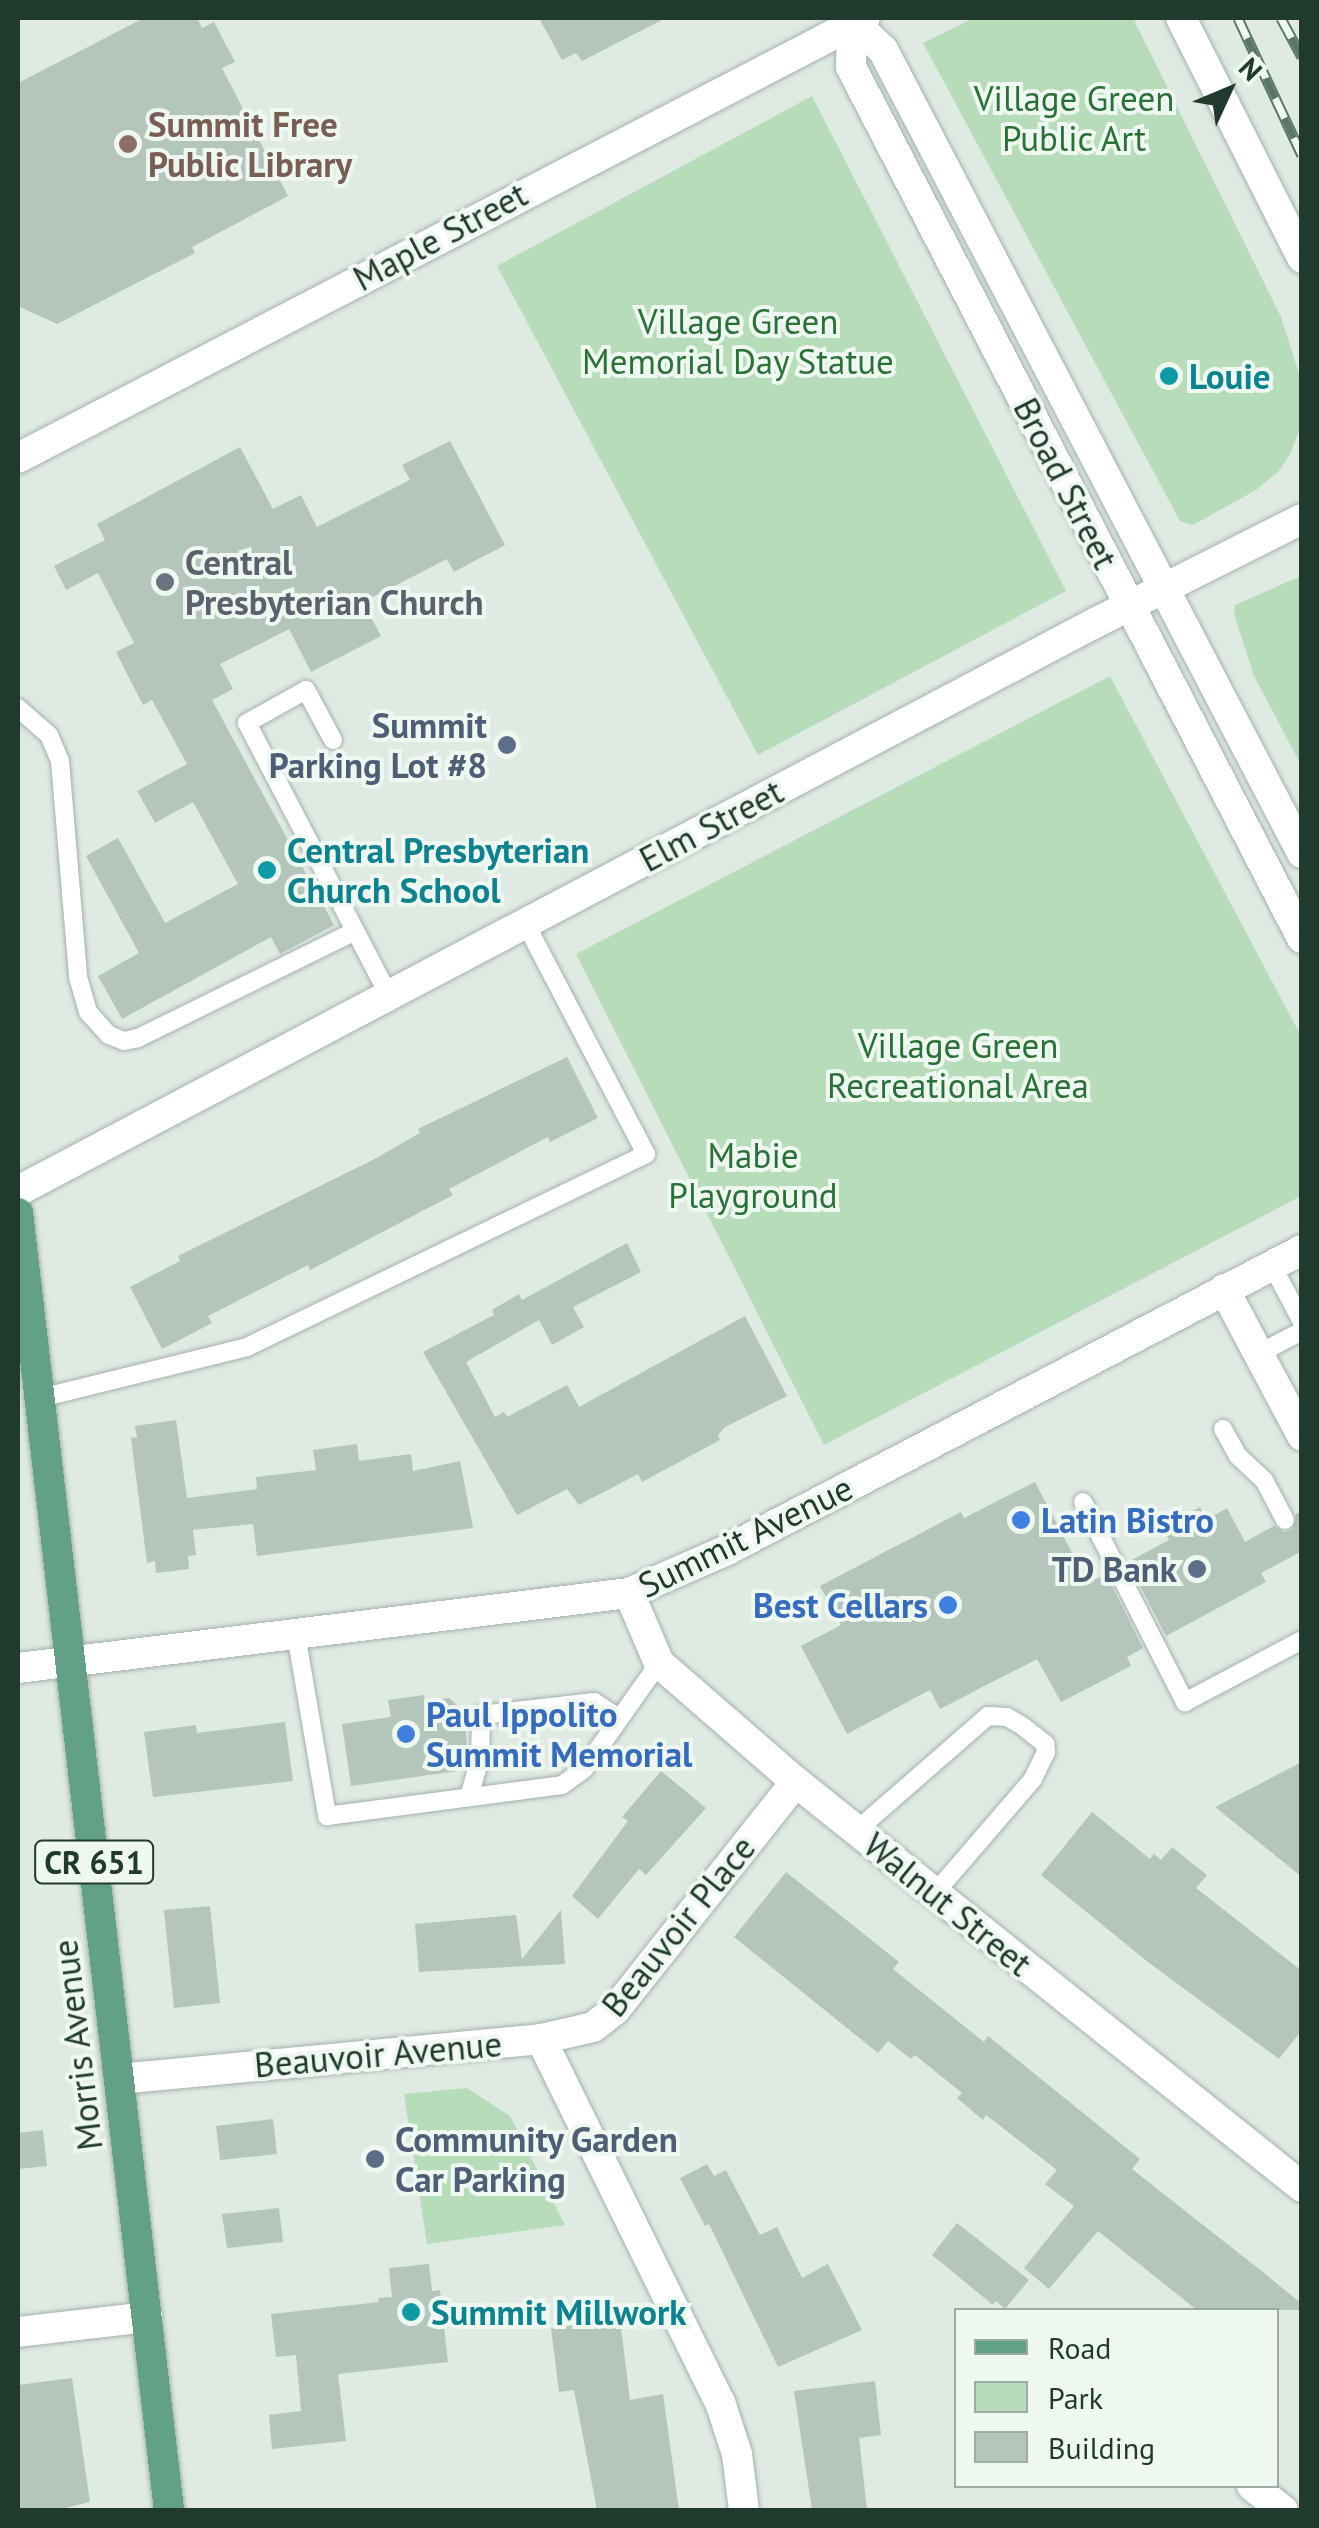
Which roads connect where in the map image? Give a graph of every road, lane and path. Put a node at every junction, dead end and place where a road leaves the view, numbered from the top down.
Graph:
1 (1181, 18) edge
2 (855, 20) edge
3 (1302, 258) edge
4 (18, 458) edge
5 (1302, 519) edge
6 (1163, 588) junction
7 (1131, 606) junction
8 (18, 708) edge
9 (332, 740) dead end
10 (1302, 854) edge
11 (526, 924) junction
12 (355, 931) junction
13 (1302, 938) edge
14 (389, 996) junction
15 (18, 1191) edge
16 (18, 1213) edge
17 (1302, 1250) edge
18 (1272, 1266) junction
19 (1224, 1289) junction
20 (1302, 1322) edge
21 (1302, 1331) edge
22 (1260, 1354) junction
23 (40, 1398) junction
24 (1223, 1429) dead end
25 (1302, 1436) edge
26 (1083, 1502) dead end
27 (1285, 1520) dead end
28 (629, 1594) junction
29 (296, 1634) junction
30 (1302, 1640) edge
31 (72, 1661) junction
32 (659, 1663) junction
33 (18, 1668) edge
34 (617, 1717) junction
35 (796, 1782) junction
36 (469, 1797) junction
37 (856, 1831) junction
38 (934, 1893) junction
39 (541, 2039) junction
40 (119, 2078) junction
41 (1302, 2188) edge
42 (147, 2317) junction
43 (18, 2332) edge
44 (1255, 2488) edge
45 (169, 2510) edge
46 (744, 2510) edge
47 (1284, 2510) edge

1 - 3 street
2 - 4 street, Maple Street
2 - 6 street, Broad Street
2 - 7 street, Broad Street
5 - 6 street, Elm Street
6 - 7 street, Elm Street
6 - 10 street, Broad Street
7 - 11 street, Elm Street
7 - 13 street, Broad Street
8 - 12 lane
9 - 12 lane
11 - 14 street, Elm Street
11 - 23 lane
12 - 14 lane
14 - 15 street, Elm Street
16 - 23 main road, Morris Avenue / CR 651
17 - 18 street, Summit Avenue
18 - 19 street, Summit Avenue
18 - 20 lane
19 - 22 street
19 - 28 street, Summit Avenue
21 - 22 lane
22 - 25 street
23 - 31 main road, Morris Avenue / CR 651
24 - 27 lane
26 - 30 lane
28 - 29 street, Summit Avenue
28 - 32 street, Walnut Street
29 - 31 street, Summit Avenue
29 - 36 lane
31 - 33 street, Summit Avenue
31 - 40 main road, Morris Avenue / CR 651
32 - 34 lane
32 - 35 street, Walnut Street
34 - 36 lane
34 - 36 lane
35 - 37 street, Walnut Street
35 - 39 street, Beauvoir Place
37 - 38 street, Walnut Street
37 - 38 lane
38 - 41 street, Walnut Street
39 - 40 street, Beauvoir Avenue
39 - 46 street, Beauvoir Avenue
40 - 42 main road, Morris Avenue / CR 651
42 - 43 street
42 - 45 main road, Morris Avenue / CR 651
44 - 47 street

